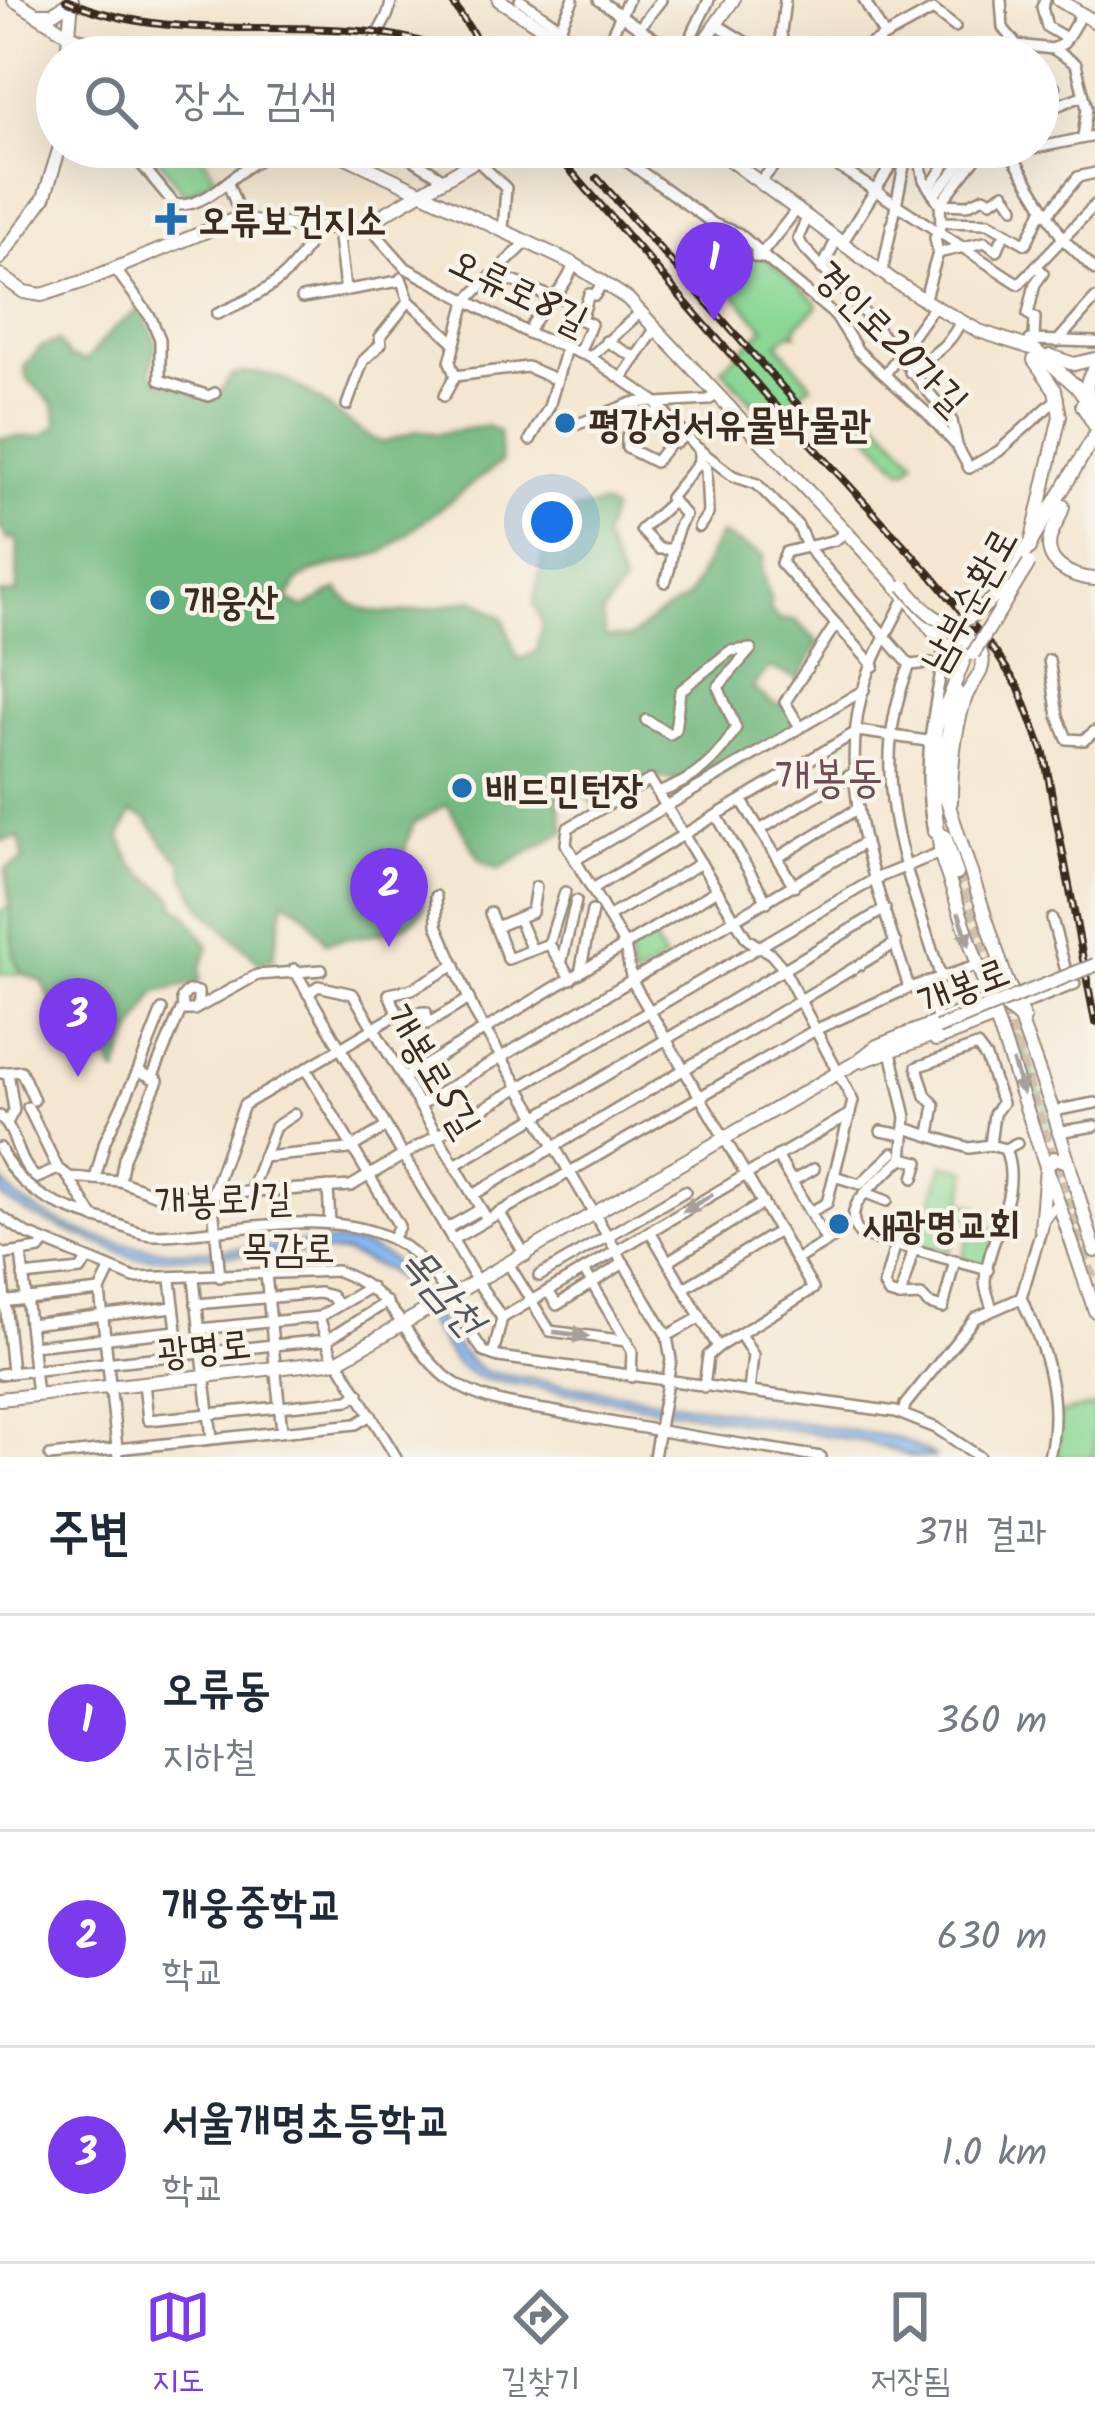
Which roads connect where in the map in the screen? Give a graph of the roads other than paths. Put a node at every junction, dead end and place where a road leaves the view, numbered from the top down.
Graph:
1 (14, 0) edge
2 (72, 0) edge
3 (391, 0) edge
4 (499, 0) edge
5 (573, 0) edge
6 (599, 0) edge
7 (628, 0) edge
8 (661, 0) edge
9 (710, 0) edge
10 (733, 0) edge
11 (784, 0) edge
12 (864, 0) edge
13 (1001, 0) edge
14 (1045, 0) edge
15 (1059, 0) edge
16 (525, 1) edge
17 (1082, 13) junction
18 (622, 14) junction
19 (40, 16) junction
20 (1095, 22) edge
21 (716, 24) junction
22 (640, 27) junction
23 (955, 27) dead end
24 (559, 32) junction
25 (781, 32) junction
26 (69, 34) junction
27 (884, 35) joint
28 (55, 36) edge
29 (74, 36) edge
30 (376, 36) edge
31 (564, 36) edge
32 (611, 36) edge
33 (652, 36) edge
34 (692, 36) edge
35 (708, 36) edge
36 (735, 36) edge
37 (778, 36) edge
38 (781, 36) edge
39 (1010, 36) edge
40 (1066, 38) junction
41 (1059, 44) edge
42 (1059, 53) edge
43 (1082, 96) junction
44 (1059, 105) edge
45 (1089, 136) edge
46 (1059, 141) edge
47 (53, 168) edge
48 (145, 168) edge
49 (246, 168) edge
50 (367, 168) edge
51 (428, 168) edge
52 (464, 168) edge
53 (487, 168) edge
54 (639, 168) edge
55 (741, 168) edge
56 (772, 168) edge
57 (841, 168) edge
58 (892, 168) edge
59 (902, 168) edge
60 (917, 168) edge
61 (931, 168) edge
62 (943, 168) edge
63 (960, 168) edge
64 (1019, 168) edge
65 (1095, 173) edge
66 (922, 176) junction
67 (446, 179) junction
68 (760, 182) junction
69 (228, 184) junction
70 (875, 190) junction
71 (418, 194) junction
72 (934, 195) junction
73 (896, 203) junction
74 (1095, 205) edge
75 (1014, 207) dead end
76 (803, 212) junction
77 (1045, 212) junction
78 (243, 220) junction
79 (367, 224) junction
80 (939, 227) junction
81 (316, 228) junction
82 (338, 229) junction
83 (503, 230) junction
84 (1003, 239) dead end
85 (1063, 239) junction
86 (839, 240) junction
87 (528, 241) junction
88 (960, 246) junction
89 (761, 253) junction
90 (938, 253) junction
91 (0, 259) edge
92 (574, 264) junction
93 (1036, 266) junction
94 (406, 268) junction
95 (822, 268) junction
96 (116, 269) junction
97 (1095, 270) edge
98 (882, 273) junction
99 (496, 274) junction
100 (0, 275) edge
101 (399, 280) junction
102 (603, 281) junction
103 (346, 289) junction
104 (302, 298) dead end
105 (556, 299) junction
106 (1095, 299) edge
107 (409, 301) junction
108 (466, 302) junction
109 (929, 303) junction
110 (641, 312) junction
111 (217, 314) dead end
112 (960, 322) junction
113 (656, 328) junction
114 (528, 333) junction
115 (606, 341) junction
116 (1057, 342) junction
117 (454, 343) junction
118 (1095, 343) edge
119 (566, 348) junction
120 (1028, 348) junction
121 (584, 355) junction
122 (898, 357) junction
123 (636, 358) junction
124 (1095, 359) edge
125 (1095, 370) edge
126 (910, 372) junction
127 (886, 373) junction
128 (455, 376) junction
129 (622, 378) junction
130 (555, 379) junction
131 (215, 393) dead end
132 (717, 395) junction
133 (444, 396) dead end
134 (1058, 398) junction
135 (658, 404) junction
136 (347, 406) dead end
137 (578, 424) dead end
138 (1092, 430) edge
139 (685, 435) junction
140 (530, 440) dead end
141 (957, 446) junction
142 (699, 455) junction
143 (673, 501) junction
144 (1063, 506) junction
145 (829, 510) junction
146 (699, 527) dead end
147 (847, 532) junction
148 (808, 548) junction
149 (669, 549) junction
150 (1028, 556) junction
151 (1095, 580) edge
152 (665, 582) dead end
153 (1004, 589) junction
154 (905, 591) junction
155 (836, 624) junction
156 (885, 638) junction
157 (959, 643) junction
158 (1048, 660) dead end
159 (944, 664) junction
160 (910, 665) junction
161 (874, 666) junction
162 (864, 689) junction
163 (945, 704) junction
164 (646, 720) dead end
165 (800, 727) junction
166 (858, 731) junction
167 (1095, 731) edge
168 (891, 736) junction
169 (927, 741) junction
170 (855, 772) junction
171 (943, 788) junction
172 (658, 793) junction
173 (742, 801) junction
174 (666, 806) junction
175 (857, 809) junction
176 (717, 816) junction
177 (760, 830) junction
178 (958, 832) junction
179 (684, 836) junction
180 (864, 843) junction
181 (941, 856) junction
182 (777, 858) junction
183 (575, 860) junction
184 (700, 862) junction
185 (905, 868) junction
186 (875, 879) junction
187 (794, 886) junction
188 (536, 887) dead end
189 (592, 889) junction
190 (717, 890) junction
191 (565, 892) dead end
192 (436, 896) dead end
193 (575, 901) dead end
194 (767, 902) junction
195 (885, 909) junction
196 (592, 911) dead end
197 (490, 913) dead end
198 (532, 913) junction
199 (608, 917) junction
200 (518, 919) junction
201 (1052, 919) dead end
202 (556, 920) junction
203 (736, 921) junction
204 (496, 927) junction
205 (549, 944) junction
206 (896, 944) junction
207 (758, 945) junction
208 (625, 946) junction
209 (532, 950) junction
210 (561, 964) junction
211 (454, 965) junction
212 (294, 969) junction
213 (1095, 969) edge
214 (322, 970) dead end
215 (785, 970) junction
216 (1064, 970) junction
217 (978, 971) junction
218 (575, 976) junction
219 (940, 978) junction
220 (1006, 979) junction
221 (632, 981) junction
222 (924, 983) junction
223 (909, 988) junction
224 (308, 994) junction
225 (469, 999) junction
226 (800, 999) junction
227 (1015, 1000) junction
228 (988, 1002) junction
229 (648, 1009) junction
230 (162, 1010) dead end
231 (398, 1014) junction
232 (994, 1018) junction
233 (938, 1027) junction
234 (374, 1029) junction
235 (817, 1029) junction
236 (486, 1031) junction
237 (1024, 1034) junction
238 (667, 1040) junction
239 (1007, 1043) junction
240 (340, 1048) junction
241 (891, 1054) junction
242 (986, 1058) junction
243 (502, 1059) junction
244 (855, 1063) junction
245 (971, 1063) dead end
246 (1037, 1066) junction
247 (306, 1069) junction
248 (684, 1069) junction
249 (839, 1070) junction
250 (137, 1071) junction
251 (4, 1073) edge
252 (152, 1078) junction
253 (404, 1078) junction
254 (995, 1084) junction
255 (520, 1087) junction
256 (980, 1090) dead end
257 (701, 1096) junction
258 (1095, 1103) edge
259 (420, 1105) junction
260 (295, 1114) dead end
261 (850, 1114) junction
262 (537, 1117) junction
263 (4, 1119) edge
264 (1055, 1123) junction
265 (1095, 1126) edge
266 (386, 1127) junction
267 (881, 1131) dead end
268 (904, 1131) junction
269 (930, 1134) junction
270 (438, 1135) junction
271 (1035, 1136) junction
272 (725, 1137) junction
273 (1017, 1143) dead end
274 (554, 1145) junction
275 (990, 1145) junction
276 (352, 1147) junction
277 (0, 1148) edge
278 (1005, 1149) junction
279 (403, 1156) junction
280 (777, 1156) junction
281 (898, 1156) junction
282 (263, 1157) junction
283 (1065, 1161) junction
284 (455, 1165) junction
285 (1046, 1168) junction
286 (58, 1169) junction
287 (814, 1169) dead end
288 (568, 1170) junction
289 (746, 1174) junction
290 (370, 1175) junction
291 (834, 1175) junction
292 (68, 1177) junction
293 (914, 1178) dead end
294 (95, 1179) junction
295 (120, 1180) junction
296 (792, 1181) junction
297 (1070, 1184) junction
298 (1053, 1186) junction
299 (328, 1187) junction
300 (638, 1190) junction
301 (685, 1191) dead end
302 (250, 1192) junction
303 (866, 1192) junction
304 (212, 1195) junction
305 (472, 1195) junction
306 (887, 1201) dead end
307 (1058, 1202) junction
308 (763, 1203) junction
309 (650, 1211) junction
310 (499, 1212) junction
311 (810, 1212) junction
312 (484, 1214) junction
313 (596, 1215) junction
314 (94, 1218) junction
315 (2, 1220) edge
316 (330, 1224) junction
317 (446, 1229) junction
318 (1041, 1229) junction
319 (650, 1231) junction
320 (216, 1232) junction
321 (779, 1232) junction
322 (841, 1233) dead end
323 (562, 1235) junction
324 (608, 1236) junction
325 (392, 1239) junction
326 (452, 1240) junction
327 (826, 1240) junction
328 (45, 1242) junction
329 (896, 1244) junction
330 (914, 1247) junction
331 (617, 1251) junction
332 (1095, 1251) edge
333 (21, 1252) junction
334 (0, 1254) edge
335 (527, 1255) junction
336 (574, 1255) junction
337 (796, 1260) junction
338 (956, 1260) junction
339 (86, 1261) junction
340 (668, 1261) junction
341 (624, 1263) junction
342 (509, 1265) junction
343 (110, 1270) junction
344 (584, 1270) junction
345 (988, 1270) junction
346 (266, 1274) junction
347 (220, 1275) junction
348 (23, 1276) junction
349 (539, 1276) junction
350 (1, 1278) edge
351 (194, 1279) junction
352 (171, 1280) junction
353 (478, 1283) junction
354 (592, 1284) junction
355 (370, 1287) junction
356 (684, 1288) junction
357 (100, 1291) junction
358 (548, 1291) junction
359 (900, 1297) junction
360 (268, 1298) junction
361 (1022, 1298) junction
362 (26, 1300) junction
363 (449, 1300) junction
364 (532, 1300) junction
365 (3, 1302) edge
366 (388, 1302) junction
367 (196, 1304) junction
368 (338, 1305) junction
369 (174, 1307) junction
370 (992, 1309) junction
371 (1095, 1311) edge
372 (103, 1316) junction
373 (319, 1317) junction
374 (700, 1317) junction
375 (502, 1318) junction
376 (271, 1321) junction
377 (408, 1323) junction
378 (28, 1324) junction
379 (4, 1325) edge
380 (200, 1329) junction
381 (177, 1331) junction
382 (740, 1334) junction
383 (667, 1336) junction
384 (105, 1339) junction
385 (327, 1340) junction
386 (627, 1341) junction
387 (273, 1345) junction
388 (31, 1346) junction
389 (718, 1347) junction
390 (5, 1349) edge
391 (202, 1353) junction
392 (180, 1355) junction
393 (493, 1355) junction
394 (338, 1361) junction
395 (108, 1363) junction
396 (276, 1369) junction
397 (34, 1370) junction
398 (6, 1373) edge
399 (205, 1377) junction
400 (631, 1377) junction
401 (144, 1383) junction
402 (667, 1384) junction
403 (111, 1387) junction
404 (704, 1387) junction
405 (749, 1392) junction
406 (358, 1394) junction
407 (37, 1395) junction
408 (0, 1399) edge
409 (280, 1407) junction
410 (209, 1414) junction
411 (903, 1414) junction
412 (371, 1415) junction
413 (188, 1416) junction
414 (115, 1424) junction
415 (97, 1426) dead end
416 (660, 1430) junction
417 (282, 1431) junction
418 (212, 1438) junction
419 (191, 1441) junction
420 (757, 1452) edge
421 (118, 1453) edge
422 (50, 1456) edge
423 (396, 1457) edge
424 (654, 1457) edge
425 (821, 1457) edge
426 (980, 1457) edge
427 (1048, 1457) edge

1 - 19 main road
2 - 19 main road
2 - 26 main road
3 - 30 street
4 - 24 main road
5 - 24 street
6 - 18 street
7 - 18 street
8 - 22 street
9 - 34 street
10 - 21 main road
11 - 25 street
12 - 27 street
13 - 39 street
14 - 40 street
15 - 17 main road
16 - 24 street
17 - 20 main road
17 - 40 street
18 - 22 street
18 - 32 street
19 - 26 main road
19 - 28 main road
21 - 35 main road
21 - 36 street
22 - 33 street
23 - 27 street
24 - 31 main road
25 - 37 street
25 - 38 street
26 - 29 main road
40 - 41 street
42 - 43 street
43 - 44 street
43 - 45 street
45 - 46 street
47 - 91 main road
48 - 69 street
49 - 69 street
50 - 71 main road
51 - 67 street
52 - 67 main road
53 - 83 street
54 - 89 street, 경인로20가길
55 - 68 main road
56 - 68 street
57 - 70 street
58 - 70 street
59 - 73 street
60 - 66 street
61 - 66 street
62 - 72 street
63 - 72 street
64 - 77 street
65 - 77 street
66 - 72 street
67 - 71 main road
68 - 76 main road
69 - 78 street
70 - 73 street
70 - 86 street
71 - 79 main road
71 - 83 main road
72 - 75 street
72 - 80 street
73 - 80 street
73 - 98 street
74 - 85 street
76 - 86 main road
76 - 89 street
76 - 95 street
77 - 80 street
77 - 85 street
78 - 81 main road
78 - 96 main road
79 - 82 main road
79 - 94 street, 오류로8길
80 - 88 street
80 - 90 street
81 - 82 main road
81 - 111 street
82 - 103 street
83 - 87 main road
84 - 88 street
85 - 93 street
85 - 97 street
86 - 95 street
86 - 98 main road
87 - 92 main road
87 - 99 street
88 - 90 street
88 - 93 street
89 - 127 street, 경인로20가길
90 - 109 street
92 - 102 main road
92 - 105 street
93 - 120 street
94 - 101 street
94 - 108 street, 오류로8길
95 - 122 street
96 - 100 main road
96 - 131 street
98 - 109 main road
99 - 105 street
99 - 108 street
101 - 103 street
101 - 107 street
102 - 110 main road
102 - 121 street
103 - 104 street
105 - 114 street
106 - 116 street
107 - 117 street
107 - 136 street
108 - 114 street, 오류로8길
108 - 117 street
109 - 112 main road
109 - 122 street
110 - 113 main road
110 - 115 street
112 - 120 main road
112 - 126 street
113 - 123 street
113 - 132 main road
114 - 119 street, 오류로8길
115 - 121 street
115 - 123 street
116 - 118 street
116 - 120 street
117 - 128 street
119 - 121 street, 오류로8길
119 - 130 street
120 - 124 main road
120 - 134 main road
120 - 138 main road
121 - 129 street, 오류로8길
122 - 126 street
122 - 127 street
123 - 129 street
125 - 138 main road
126 - 141 street
127 - 141 street, 경인로20가길
128 - 130 street
128 - 133 street
129 - 135 street, 오류로8길
130 - 140 street
132 - 135 street
132 - 145 main road
134 - 141 street, 경인로20가길
134 - 150 main road
135 - 137 street
135 - 139 street, 오류로8길
135 - 139 street
138 - 144 main road, 남부순환로
138 - 150 main road, 남부순환로
139 - 142 street, 오류로8길
142 - 143 street
142 - 146 street
142 - 148 street, 오류로8길
143 - 149 street
143 - 149 street
144 - 150 main road, 남부순환로
144 - 151 main road
145 - 147 main road
145 - 154 main road
147 - 148 street
147 - 154 main road
148 - 155 street
148 - 156 street, 오류로8길
149 - 152 street
150 - 151 main road
150 - 153 main road, 남부순환로, bridge
150 - 157 main road, 남부순환로, bridge
153 - 154 main road, bridge
153 - 157 main road, 남부순환로, bridge
154 - 156 street
154 - 157 main road
155 - 161 street
155 - 165 street
156 - 160 street, 오류로8길
156 - 161 street
157 - 159 main road
157 - 159 main road
157 - 163 main road, 남부순환로
157 - 171 main road, 남부순환로
157 - 178 main road
158 - 167 street
159 - 160 street
159 - 169 street
160 - 168 street
161 - 162 street
162 - 165 street
162 - 166 street
163 - 171 main road, 남부순환로
163 - 181 main road
164 - 172 street
165 - 174 street
166 - 168 street
166 - 170 street
166 - 173 street
168 - 169 street
168 - 185 street
169 - 181 street
170 - 175 street
170 - 177 street
171 - 178 main road
172 - 174 street
172 - 183 street
173 - 176 street
173 - 177 street
174 - 179 street
174 - 183 street
175 - 180 street
175 - 182 street
176 - 179 street
176 - 194 street
177 - 182 street
178 - 220 main road
179 - 184 street
179 - 189 street
180 - 186 street
180 - 187 street
181 - 185 street
181 -> 217 main road
182 - 187 street
183 - 189 street
184 - 190 street
184 - 199 street
185 - 186 street
185 - 219 street
186 - 195 street
186 - 207 street
187 - 194 street
188 - 198 street
189 - 199 street
190 - 203 street
190 - 208 street
191 - 202 street
192 - 211 street
193 - 210 street
194 - 203 street
195 - 206 street
195 - 215 street
196 - 218 street
197 - 204 street
198 - 200 street
198 - 202 street
199 - 208 street
200 - 204 street
200 - 209 street
201 - 216 street
202 - 205 street
203 - 207 street
203 - 221 street
204 - 209 street
205 - 209 street
205 - 210 street
206 - 223 street
206 - 226 street
207 - 215 street
207 - 229 street
208 - 218 street
208 - 221 street
210 - 218 street
211 - 225 street
211 - 231 street
212 - 214 street
212 - 224 street
212 - 252 street
213 - 233 main road, 개봉로, bridge
215 - 226 street
215 - 238 street
216 - 227 street
216 - 227 street
217 - 219 street
217 - 220 main road
217 - 228 main road
218 - 236 street
219 - 222 street
220 - 227 main road
221 - 229 street
221 - 243 street
222 - 223 street
222 - 233 street
223 - 235 street
224 - 234 street, 개봉로5길
224 - 240 street
225 - 231 street
225 - 236 street
226 - 235 street
226 - 248 street
227 - 246 main road
228 - 232 main road
228 - 233 main road
228 - 237 main road
229 - 238 street
229 - 255 street
230 - 250 street
231 - 234 street
232 - 239 main road
232 - 241 main road
233 - 241 main road, 개봉로
233 - 244 main road, 개봉로
234 - 240 street
234 - 253 street, 개봉로5길
235 - 249 street
235 - 257 street
236 - 243 street
236 - 253 street
237 - 239 main road
237 - 246 main road
238 - 248 street
238 - 262 street
239 -> 271 main road
240 - 247 street
240 - 266 street
241 - 244 main road
241 - 268 street
242 - 245 street
242 - 254 street
242 - 269 street
243 - 255 street
243 - 259 street
244 - 249 main road, 개봉로
246 - 264 main road
247 - 276 street
247 - 304 street
248 - 257 street
248 - 274 street
249 - 261 street
249 - 272 main road, 개봉로
250 - 252 street
250 - 294 street
251 - 263 street
251 - 286 street
252 - 295 street
253 - 259 street, 개봉로5길
254 - 256 street
254 - 275 street
255 - 262 street
255 - 270 street
257 - 272 street
257 - 288 street
258 - 264 street
259 - 270 street, 개봉로5길
260 - 282 street
261 - 280 street
261 - 291 street
262 - 274 street
262 - 284 street
263 - 286 street
264 - 265 street
264 - 271 main road
264 - 283 main road
266 - 276 street
266 - 279 street
267 - 268 street
268 - 269 street
268 - 281 street
269 - 275 street
270 - 279 street
270 - 284 street, 개봉로5길
271 - 285 main road
272 - 289 street
272 - 300 main road, 개봉로
273 - 278 street
274 - 288 street
274 - 305 street
275 - 278 street
276 - 282 street
276 - 290 street
277 - 314 street, 개봉로1길
278 - 345 street
279 - 290 street
279 - 317 street
280 - 289 street
280 - 296 street
281 - 291 street
281 - 293 street
281 - 303 street
282 - 302 street
283 - 285 main road
283 - 297 main road
284 - 305 street, 개봉로5길
285 - 298 main road
285 - 318 main road
286 - 292 street
287 - 296 street
288 - 310 street
288 - 313 street
289 - 308 street
289 -> 319 street
290 - 299 street
290 - 325 street
291 - 311 street
292 - 294 street
292 - 314 street
294 - 295 street
295 - 304 street
296 - 311 street
297 - 298 main road
297 - 307 main road
297 - 332 main road
298 - 307 main road
299 - 302 street
299 - 316 street
300 - 309 street
300 - 313 main road, 개봉로
301 - 309 street
302 - 304 street
303 - 306 street
303 - 329 street
304 - 320 street
305 - 312 street, 개봉로5길
307 - 318 street
307 - 371 main road
308 - 321 street
308 - 340 street
309 - 324 street
310 - 312 street
310 - 335 street
311 - 327 street
312 - 317 street
312 - 326 street
313 - 323 main road, 개봉로
313 - 324 street
314 - 320 street, 개봉로1길
315 - 328 street, 목감로
316 - 320 street, 개봉로1길
316 - 325 street, 개봉로1길
317 - 326 street
318 - 361 street
319 - 331 street
319 - 340 street
320 - 347 street
321 - 337 street
321 - 356 street
322 - 327 street
323 - 335 main road, 개봉로
323 - 336 street
324 - 331 street
324 - 336 street
325 - 363 street, 개봉로1길
326 - 353 street
327 - 337 street
328 - 333 street
328 - 339 street, 목감로
329 - 330 street
329 - 359 street
330 - 338 street
330 - 359 street
331 - 341 street
331 - 344 street
333 - 334 street
333 - 348 street
334 - 350 street
335 - 342 main road, 개봉로
335 - 349 street
336 - 344 street
336 - 349 street
337 - 382 street
338 - 345 street
338 - 359 street
339 - 343 street, 목감로
339 - 348 street
340 - 356 street
341 - 354 street
341 - 383 street
342 - 353 main road, 개봉로
342 - 364 street
343 - 352 street, 목감로
343 - 357 street
344 - 354 street
344 - 358 street
345 - 370 street
346 - 347 street, 목감로
346 - 355 street, 목감로
346 - 360 street
347 - 351 street, 목감로
348 - 362 street
349 - 358 street
350 - 365 street
351 - 352 street, 목감로
351 - 367 street
352 - 369 street
353 - 363 main road, 개봉로
353 - 375 street
354 - 358 street
354 - 386 street
355 - 366 street, 목감로
355 - 368 street
356 - 374 street
357 - 362 street
357 - 372 street
358 - 364 street
360 - 367 street
360 - 368 street
360 - 376 street
361 - 370 street
361 - 427 street
362 - 365 street
362 - 378 street
363 - 377 main road, 개봉로
363 - 393 street, 개봉로1길
364 - 375 street
364 -> 386 street
365 - 379 street
366 - 377 street, 목감로
366 - 385 street
367 - 380 street
368 - 373 street
369 - 372 street
369 - 381 street
370 - 411 street
372 - 378 street
372 - 384 street
373 - 376 street
373 - 385 street
374 - 383 street
374 - 389 street
375 - 393 street
376 - 380 street
376 - 387 street
377 - 394 main road, 광명로
377 - 416 street, 목감로
378 - 388 street
379 - 390 street
380 - 391 street
381 - 384 street
381 - 392 street
382 - 389 street
382 - 405 street
383 - 402 street
384 - 388 street
384 - 395 street
385 - 387 street
385 - 394 street
386 - 400 street
387 - 391 street
387 - 396 street
388 - 397 street
389 - 404 street
390 - 398 street
391 - 392 street
391 - 399 street
392 - 395 street
393 - 400 street
394 - 396 main road, 광명로
394 - 406 street
395 - 397 street
395 - 403 street
396 - 399 main road, 광명로
396 - 409 street
397 - 398 street
397 - 407 street
399 - 401 main road, 광명로
399 - 410 street
400 - 402 street
401 - 403 main road, 광명로
401 - 413 street
402 - 404 street
402 - 416 street
403 - 407 main road, 광명로
403 - 414 street
404 - 405 street
405 - 411 street
406 - 409 street
406 - 412 street
407 - 408 main road, 광명로
409 - 410 street
409 - 417 street
410 - 413 street
410 - 418 street
411 - 426 street
412 - 417 street
412 - 423 street
413 - 419 street
414 - 415 street
414 - 421 street
416 - 420 street, 목감로
416 - 424 street
417 - 418 street
418 - 419 street
419 - 421 street
420 - 425 street, 목감로
421 - 422 street

